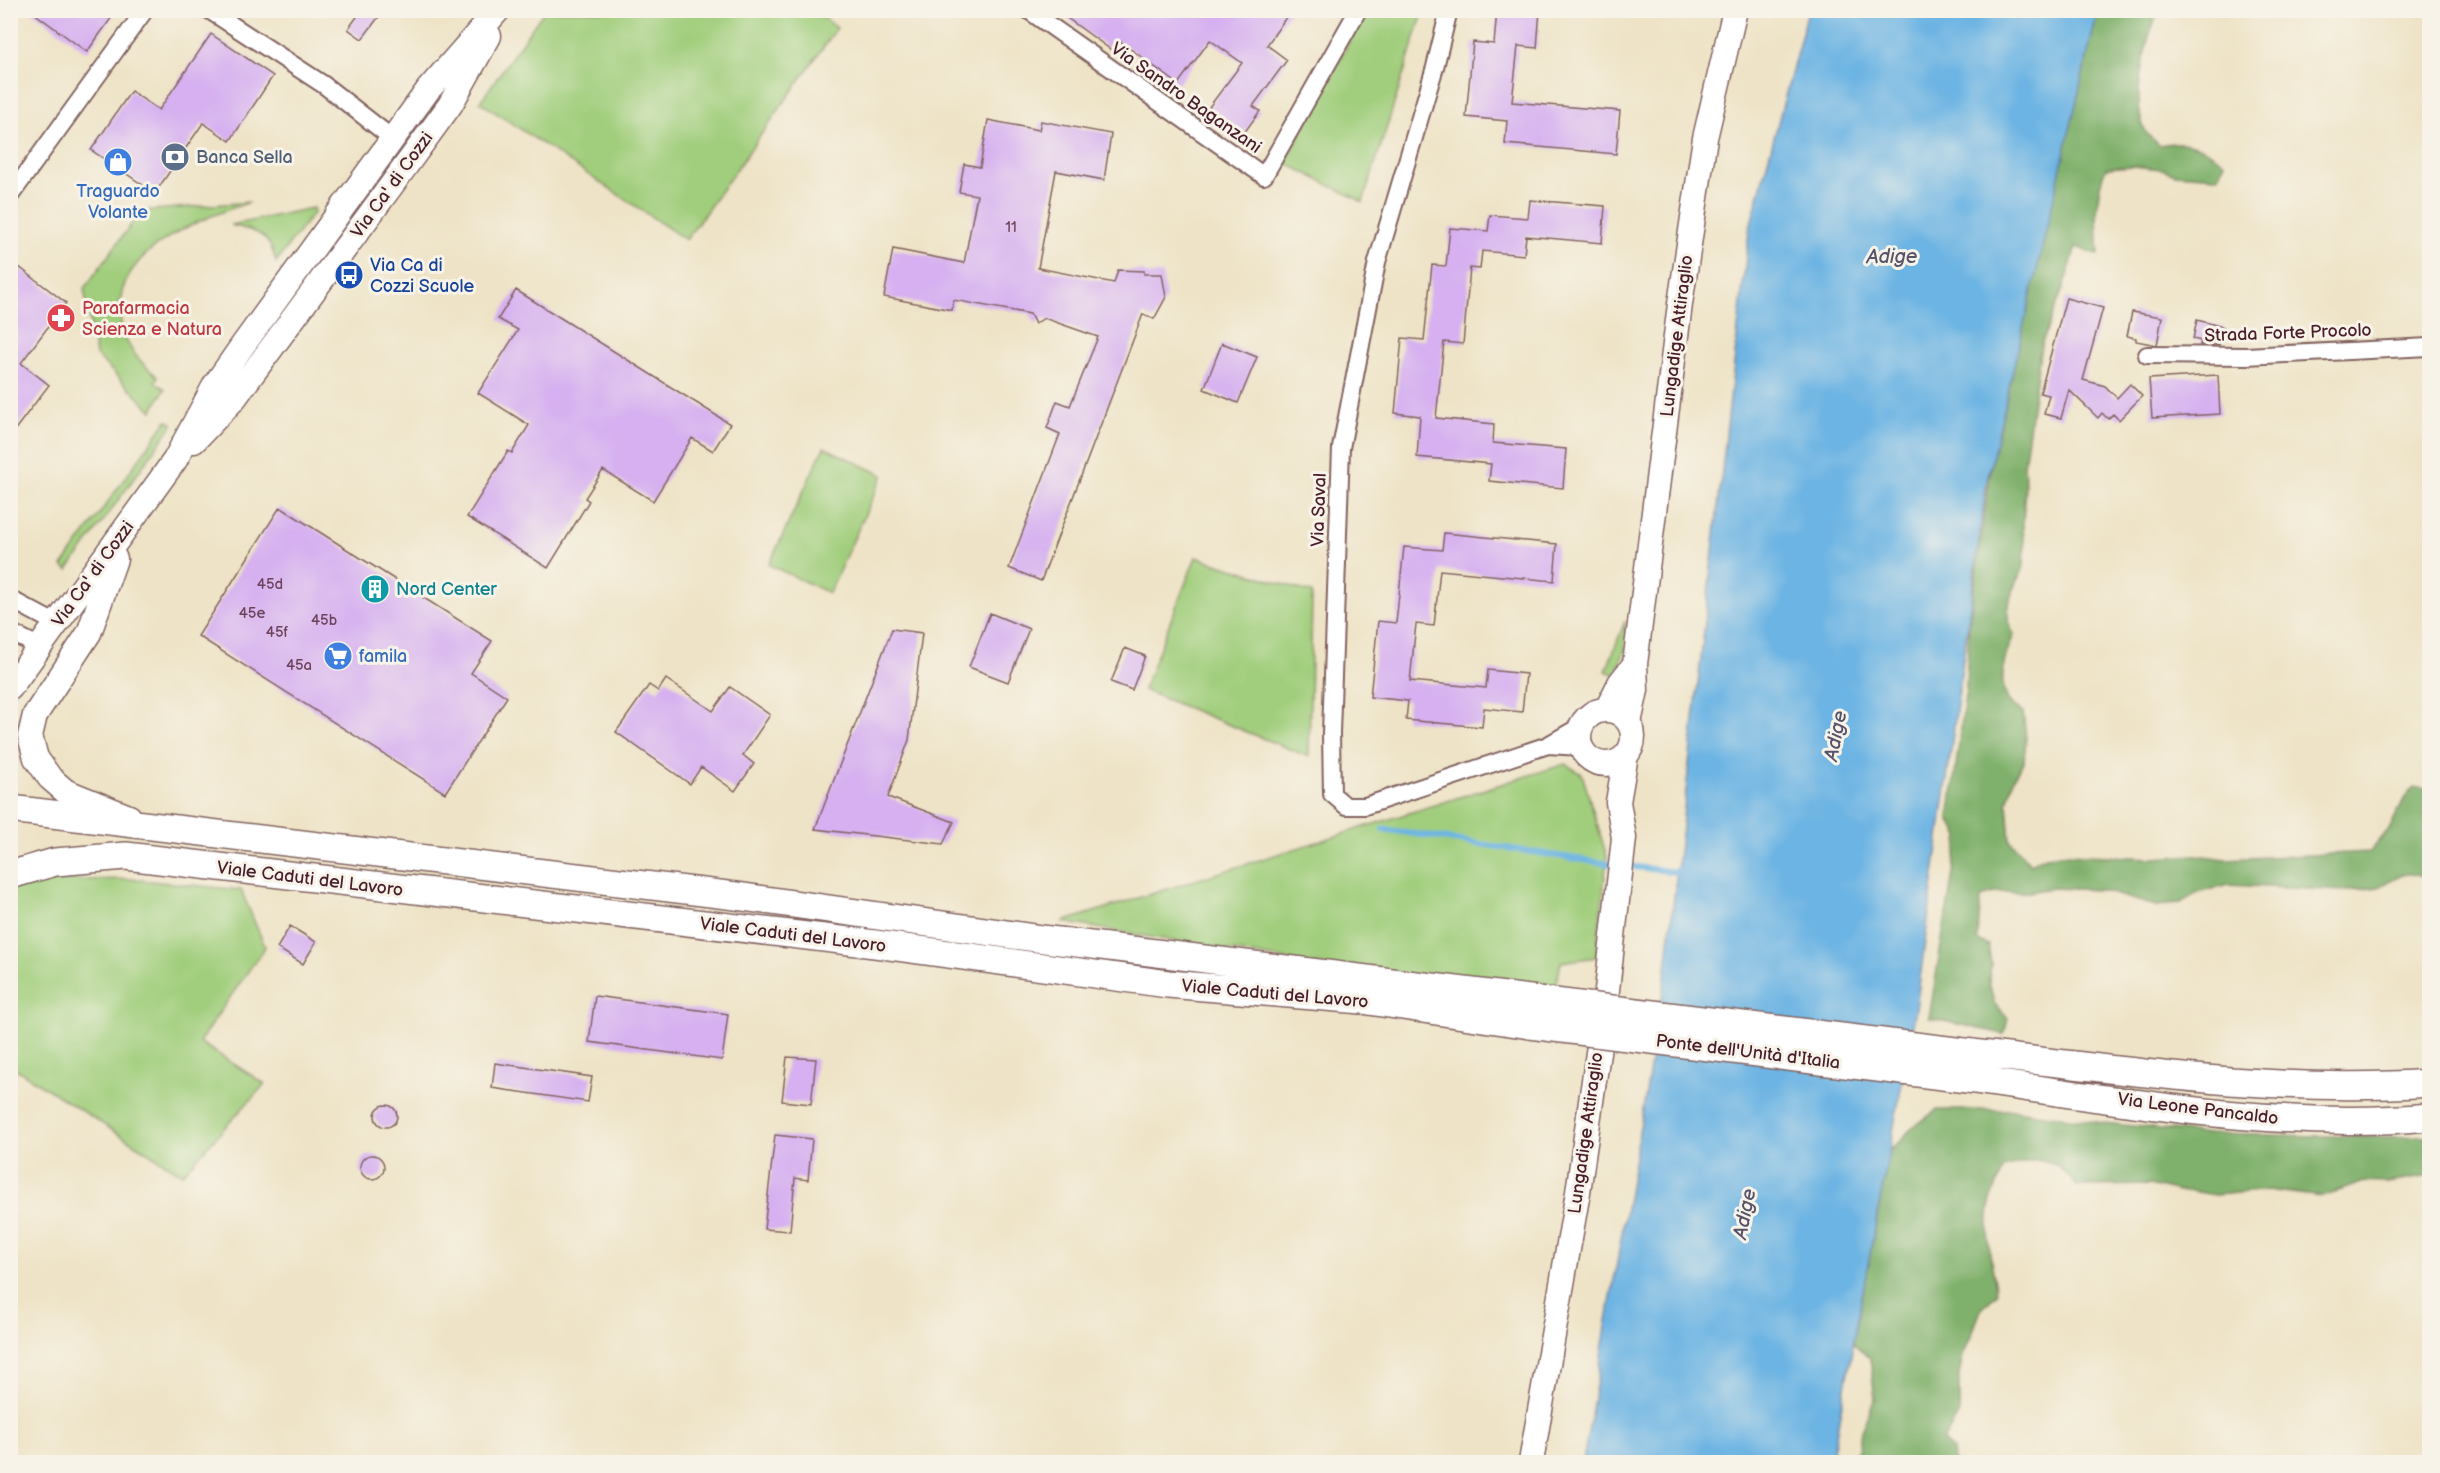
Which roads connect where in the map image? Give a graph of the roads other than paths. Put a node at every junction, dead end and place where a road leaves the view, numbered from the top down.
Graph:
1 (145, 10) edge
2 (209, 10) edge
3 (498, 10) edge
4 (503, 10) edge
5 (1028, 10) edge
6 (1358, 10) edge
7 (1449, 10) edge
8 (1735, 10) edge
9 (393, 139) junction
10 (10, 196) edge
11 (2430, 347) edge
12 (2147, 355) dead end
13 (175, 460) junction
14 (124, 531) junction
15 (18, 603) edge
16 (57, 624) junction
17 (10, 632) edge
18 (40, 647) junction
19 (1635, 664) junction
20 (10, 688) edge
21 (1607, 710) junction
22 (1629, 723) junction
23 (1585, 745) junction
24 (1626, 755) junction
25 (1618, 802) junction
26 (10, 809) edge
27 (158, 827) junction
28 (10, 859) edge
29 (55, 862) junction
30 (10, 875) edge
31 (1534, 1013) junction
32 (1970, 1066) junction
33 (2430, 1083) edge
34 (2430, 1117) edge
35 (1531, 1462) edge

1 - 10 street
2 - 9 street, Via Ca' di Cozzi
3 - 9 main road, Via Ca' di Cozzi
4 - 13 main road, Via Ca' di Cozzi
5 - 6 street, Via Sandro Baganzani
7 - 23 street, Via Saval
8 - 19 main road, Lungadige Attiraglio
9 - 13 main road, Via Ca' di Cozzi
11 - 12 street, Strada Forte Procolo
13 - 14 main road, Via Ca' di Cozzi
14 - 16 main road, Via Ca' di Cozzi
14 - 27 main road, Viale Caduti del Lavoro
15 - 16 street
16 - 18 main road, Via Ca' di Cozzi
17 - 18 street
18 - 20 main road, Via Ca' di Cozzi
19 - 21 main road, Lungadige Attiraglio
19 - 22 main road, Lungadige Attiraglio
21 - 22 main road
21 - 23 main road
22 - 24 main road, Lungadige Attiraglio
23 - 24 main road
23 - 25 main road, Lungadige Attiraglio
24 - 25 main road, Lungadige Attiraglio
25 - 35 main road, Lungadige Attiraglio
26 - 27 main road, Viale Caduti del Lavoro
27 - 31 main road, Viale Caduti del Lavoro
28 - 29 main road, Viale Caduti del Lavoro
29 - 30 main road, Viale Caduti del Lavoro
29 - 31 main road, Viale Caduti del Lavoro
31 - 32 main road, Ponte dell'Unità d'Italia, bridge
32 - 33 main road, Via Leone Pancaldo
32 - 34 main road, Via Leone Pancaldo

